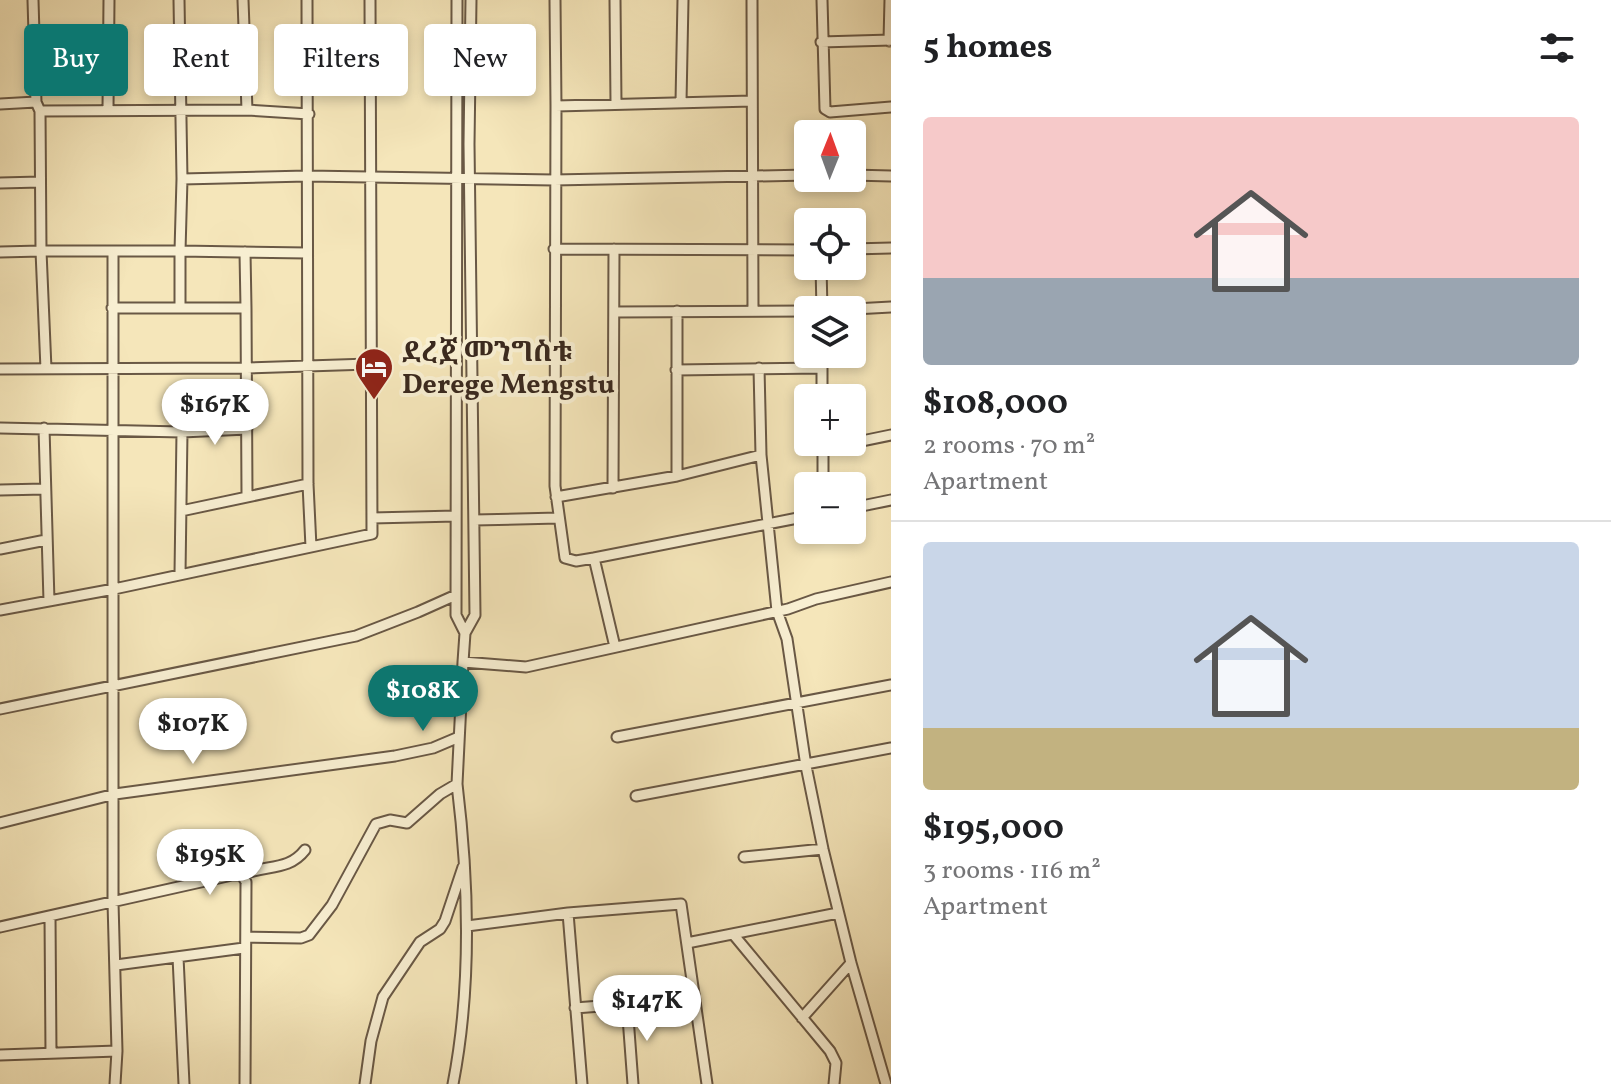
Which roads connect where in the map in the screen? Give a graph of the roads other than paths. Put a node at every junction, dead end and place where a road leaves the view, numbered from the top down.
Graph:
1 (33, 0) edge
2 (109, 0) edge
3 (179, 0) edge
4 (243, 0) edge
5 (307, 0) edge
6 (370, 0) edge
7 (457, 0) edge
8 (471, 0) edge
9 (555, 0) edge
10 (615, 0) edge
11 (683, 0) edge
12 (752, 0) edge
13 (822, 0) edge
14 (890, 0) edge
15 (890, 40) edge
16 (821, 42) junction
17 (752, 101) junction
18 (681, 102) junction
19 (616, 103) junction
20 (0, 104) edge
21 (556, 106) junction
22 (38, 107) junction
23 (891, 107) edge
24 (108, 109) junction
25 (247, 110) junction
26 (180, 112) junction
27 (309, 114) junction
28 (754, 175) junction
29 (794, 175) edge
30 (866, 175) edge
31 (307, 176) junction
32 (891, 176) edge
33 (371, 177) junction
34 (455, 178) junction
35 (470, 178) junction
36 (182, 179) junction
37 (554, 180) junction
38 (40, 182) junction
39 (0, 183) edge
40 (891, 248) edge
41 (554, 249) junction
42 (614, 249) junction
43 (866, 249) edge
44 (754, 250) junction
45 (794, 250) edge
46 (41, 251) junction
47 (180, 251) junction
48 (0, 252) edge
49 (113, 252) junction
50 (245, 252) junction
51 (307, 253) junction
52 (891, 307) edge
53 (112, 308) junction
54 (180, 308) junction
55 (246, 308) junction
56 (866, 308) edge
57 (753, 310) junction
58 (677, 311) junction
59 (794, 311) edge
60 (615, 312) junction
61 (369, 364) junction
62 (308, 365) junction
63 (246, 368) junction
64 (759, 368) junction
65 (794, 368) edge
66 (822, 368) edge
67 (0, 369) edge
68 (46, 369) junction
69 (112, 369) junction
70 (676, 370) junction
71 (822, 384) edge
72 (0, 428) edge
73 (44, 428) junction
74 (247, 429) junction
75 (113, 431) junction
76 (182, 432) junction
77 (891, 435) edge
78 (866, 439) edge
79 (761, 455) junction
80 (677, 476) junction
81 (308, 484) junction
82 (613, 488) junction
83 (44, 489) junction
84 (0, 490) edge
85 (247, 496) junction
86 (556, 497) junction
87 (891, 500) edge
88 (866, 505) edge
89 (181, 511) junction
90 (456, 516) junction
91 (372, 518) junction
92 (558, 518) junction
93 (794, 518) edge
94 (474, 520) junction
95 (766, 523) junction
96 (46, 540) junction
97 (311, 547) junction
98 (0, 549) edge
99 (594, 558) junction
100 (180, 574) junction
101 (891, 582) edge
102 (114, 589) junction
103 (456, 595) junction
104 (49, 601) junction
105 (0, 610) edge
106 (777, 611) junction
107 (465, 633) junction
108 (615, 647) junction
109 (463, 662) junction
110 (891, 685) edge
111 (115, 686) junction
112 (796, 702) junction
113 (0, 709) edge
114 (459, 737) junction
115 (617, 737) dead end
116 (891, 748) edge
117 (806, 766) junction
118 (457, 784) junction
119 (115, 794) junction
120 (636, 796) dead end
121 (0, 823) edge
122 (823, 849) junction
123 (305, 850) dead end
124 (744, 857) dead end
125 (466, 860) junction
126 (242, 875) junction
127 (113, 902) junction
128 (568, 913) junction
129 (838, 913) junction
130 (50, 916) junction
131 (467, 926) junction
132 (0, 927) edge
133 (733, 934) junction
134 (246, 937) junction
135 (687, 943) junction
136 (244, 948) junction
137 (178, 957) junction
138 (851, 963) junction
139 (116, 965) junction
140 (694, 994) junction
141 (627, 1004) junction
142 (575, 1008) junction
143 (802, 1018) junction
144 (117, 1051) junction
145 (51, 1053) junction
146 (0, 1055) edge
147 (115, 1084) edge
148 (184, 1084) edge
149 (245, 1084) edge
150 (365, 1084) edge
151 (453, 1084) edge
152 (582, 1084) edge
153 (633, 1084) edge
154 (707, 1084) edge
155 (834, 1084) edge
156 (886, 1084) edge

1 - 22 street
2 - 24 street
3 - 26 street
4 - 25 street
5 - 27 street
6 - 33 street
7 - 34 street
8 - 35 street
9 - 21 street
10 - 19 street
11 - 18 street
12 - 17 street
13 - 16 street
14 - 15 street
15 - 16 street
16 - 23 street
17 - 18 street
17 - 28 street
18 - 19 street
19 - 21 street
20 - 22 street
21 - 37 street
22 - 24 street
22 - 38 street
24 - 26 street
25 - 26 street
25 - 27 street
26 - 36 street
27 - 31 street
28 - 29 street
28 - 37 street
28 - 44 street
30 - 32 street
31 - 33 street
31 - 36 street
31 - 51 street
33 - 34 street
33 - 61 street
34 - 35 street
34 - 90 street
35 - 37 street
35 - 94 street
36 - 47 street
37 - 41 street
38 - 39 street
38 - 46 street
40 - 43 street
41 - 42 street
41 - 86 street
42 - 44 street
42 - 60 street
44 - 45 street
44 - 57 street
46 - 48 street
46 - 49 street
46 - 68 street
47 - 49 street
47 - 50 street
47 - 54 street
49 - 53 street
50 - 51 street
50 - 55 street
51 - 62 street
52 - 56 street
53 - 54 street
53 - 69 street
54 - 55 street
55 - 63 street
57 - 58 street
57 - 59 street
58 - 60 street
58 - 70 street
60 - 82 street
61 - 62 street
61 - 91 street
62 - 63 street
62 - 81 street
63 - 69 street
63 - 74 street
64 - 65 street
64 - 70 street
64 - 79 street
66 - 71 street
67 - 68 street
68 - 69 street
69 - 75 street
70 - 80 street
72 - 73 street
73 - 75 street
73 - 83 street
74 - 76 street
74 - 85 street
75 - 76 street
75 - 102 street
76 - 89 street
77 - 78 street
79 - 80 street
79 - 95 street
80 - 82 street
81 - 85 street
81 - 97 street
82 - 86 street
83 - 84 street
83 - 96 street
85 - 89 street
86 - 92 street
87 - 88 street
89 - 100 street
90 - 91 street
90 - 103 street
91 - 97 street
92 - 94 street
92 - 99 street
93 - 95 street
94 - 107 street
95 - 99 street
95 - 106 street
96 - 98 street
96 - 104 street
97 - 100 street
99 - 108 street
100 - 102 street
101 - 106 street
102 - 104 street
102 - 111 street
103 - 107 street
103 - 111 street
104 - 105 street
106 - 108 street
106 - 112 street
107 - 109 street
108 - 109 street
109 - 114 street
110 - 112 street
111 - 113 street
111 - 119 street
112 - 115 street
112 - 117 street
114 - 118 street
114 - 119 street
116 - 117 street
117 - 120 street
117 - 122 street
118 - 125 street
118 - 134 street
119 - 121 street
119 - 127 street
122 - 124 street
122 - 129 street
123 - 126 street
125 - 131 street
125 - 150 street
126 - 127 street
126 - 134 street
127 - 130 street
127 - 139 street
128 - 131 street
128 - 135 street
128 - 142 street
129 - 133 street
129 - 138 street
130 - 132 street
130 - 145 street
131 - 151 street
133 - 135 street
133 - 143 street
134 - 136 street
135 - 140 street
136 - 137 street
136 - 149 street
137 - 139 street
137 - 148 street
138 - 143 street
138 - 156 street
139 - 144 street
140 - 141 street
140 - 154 street
141 - 142 street
141 - 153 street
142 - 152 street
143 - 155 street
144 - 145 street
144 - 147 street
145 - 146 street

